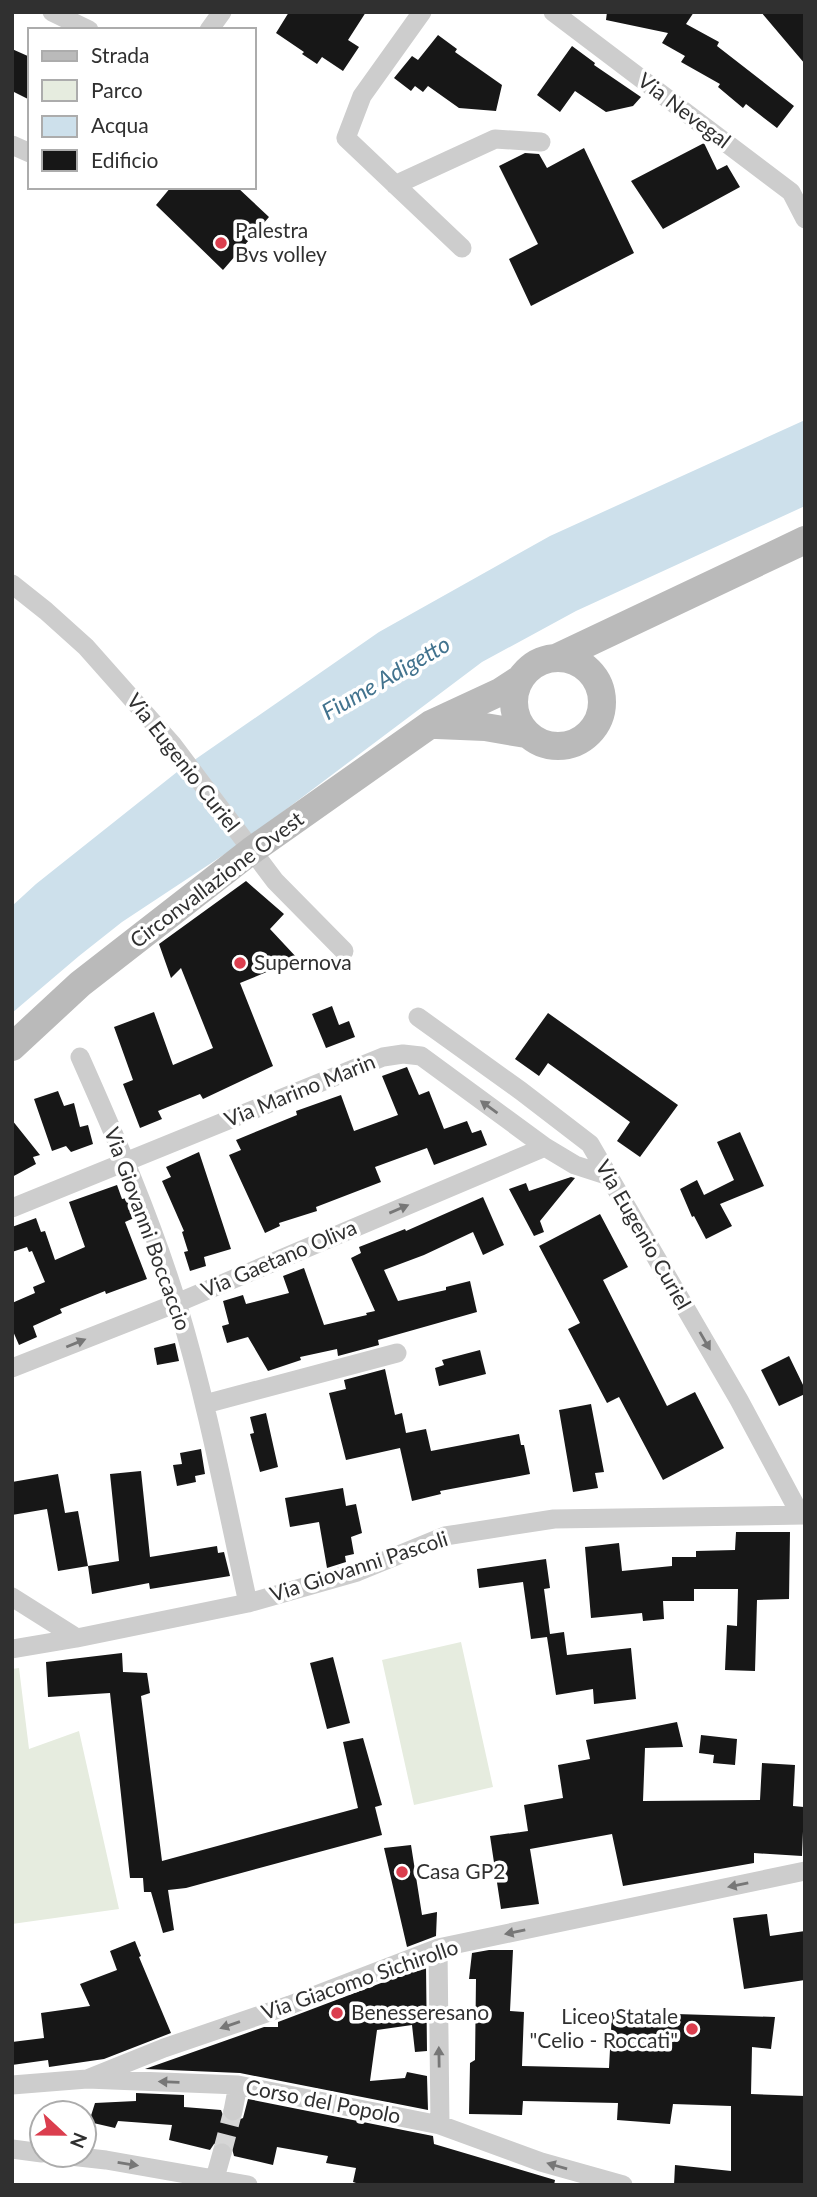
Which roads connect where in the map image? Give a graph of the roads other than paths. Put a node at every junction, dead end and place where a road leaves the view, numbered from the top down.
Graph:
1 (52, 12) edge
2 (222, 12) edge
3 (422, 12) edge
4 (553, 12) edge
5 (85, 28) edge
6 (210, 28) edge
7 (541, 142) dead end
8 (12, 145) edge
9 (28, 152) edge
10 (395, 185) junction
11 (805, 219) edge
12 (462, 248) dead end
13 (805, 540) edge
14 (12, 584) edge
15 (646, 615) junction
16 (556, 658) junction
17 (520, 679) junction
18 (600, 690) junction
19 (431, 724) junction
20 (526, 734) junction
21 (248, 847) junction
22 (344, 951) dead end
23 (418, 1017) dead end
24 (12, 1047) edge
25 (80, 1057) dead end
26 (545, 1147) junction
27 (127, 1163) junction
28 (609, 1177) junction
29 (12, 1208) edge
30 (177, 1303) junction
31 (397, 1353) dead end
32 (12, 1368) edge
33 (205, 1404) junction
34 (802, 1515) edge
35 (12, 1597) edge
36 (248, 1603) junction
37 (76, 1638) junction
38 (12, 1649) edge
39 (805, 1871) edge
40 (438, 1948) junction
41 (87, 2080) junction
42 (12, 2085) edge
43 (238, 2085) junction
44 (233, 2111) tunnel mouth
45 (440, 2125) junction
46 (222, 2154) tunnel mouth
47 (98, 2161) edge
48 (215, 2178) junction
49 (248, 2185) edge
50 (623, 2185) edge

1 - 5 street
2 - 6 street
3 - 10 street
4 - 11 street, Via Nevegal
7 - 10 street
8 - 9 street
10 - 12 street
13 - 15 main road
14 - 21 street, Via Eugenio Curiel
15 - 16 main road
15 - 18 main road
16 - 17 main road
16 - 18 main road
17 - 19 main road, Circonvallazione Ovest
17 - 20 main road
18 - 20 main road
19 - 20 main road
19 - 21 main road, Circonvallazione Ovest
21 - 22 street, Via Eugenio Curiel
21 - 24 main road, Circonvallazione Ovest
23 - 28 street, Via Eugenio Curiel
25 - 27 street, Via Giovanni Boccaccio
26 -> 27 street, Via Marino Marin
26 - 28 street, Via Marino Marin
30 -> 26 street, Via Gaetano Oliva
27 - 29 street, Via Marino Marin
27 - 30 street, Via Giovanni Boccaccio
28 -> 34 street, Via Eugenio Curiel
32 -> 30 street, Via Gaetano Oliva
30 - 33 street, Via Giovanni Boccaccio
31 - 33 street
33 - 36 street, Via Giovanni Boccaccio
34 - 36 street, Via Giovanni Pascoli
35 - 37 street
36 - 37 street, Via Giovanni Pascoli
37 - 38 street, Via Giovanni Pascoli
39 -> 40 street, Via Giacomo Sichirollo
40 -> 41 street, Via Giacomo Sichirollo
45 -> 40 street
41 - 42 street, Corso del Popolo
43 -> 41 street, Corso del Popolo
43 - 44 street
43 - 45 street, Corso del Popolo
50 -> 45 street, Corso del Popolo
46 - 48 street
47 -> 48 street
48 - 49 street

